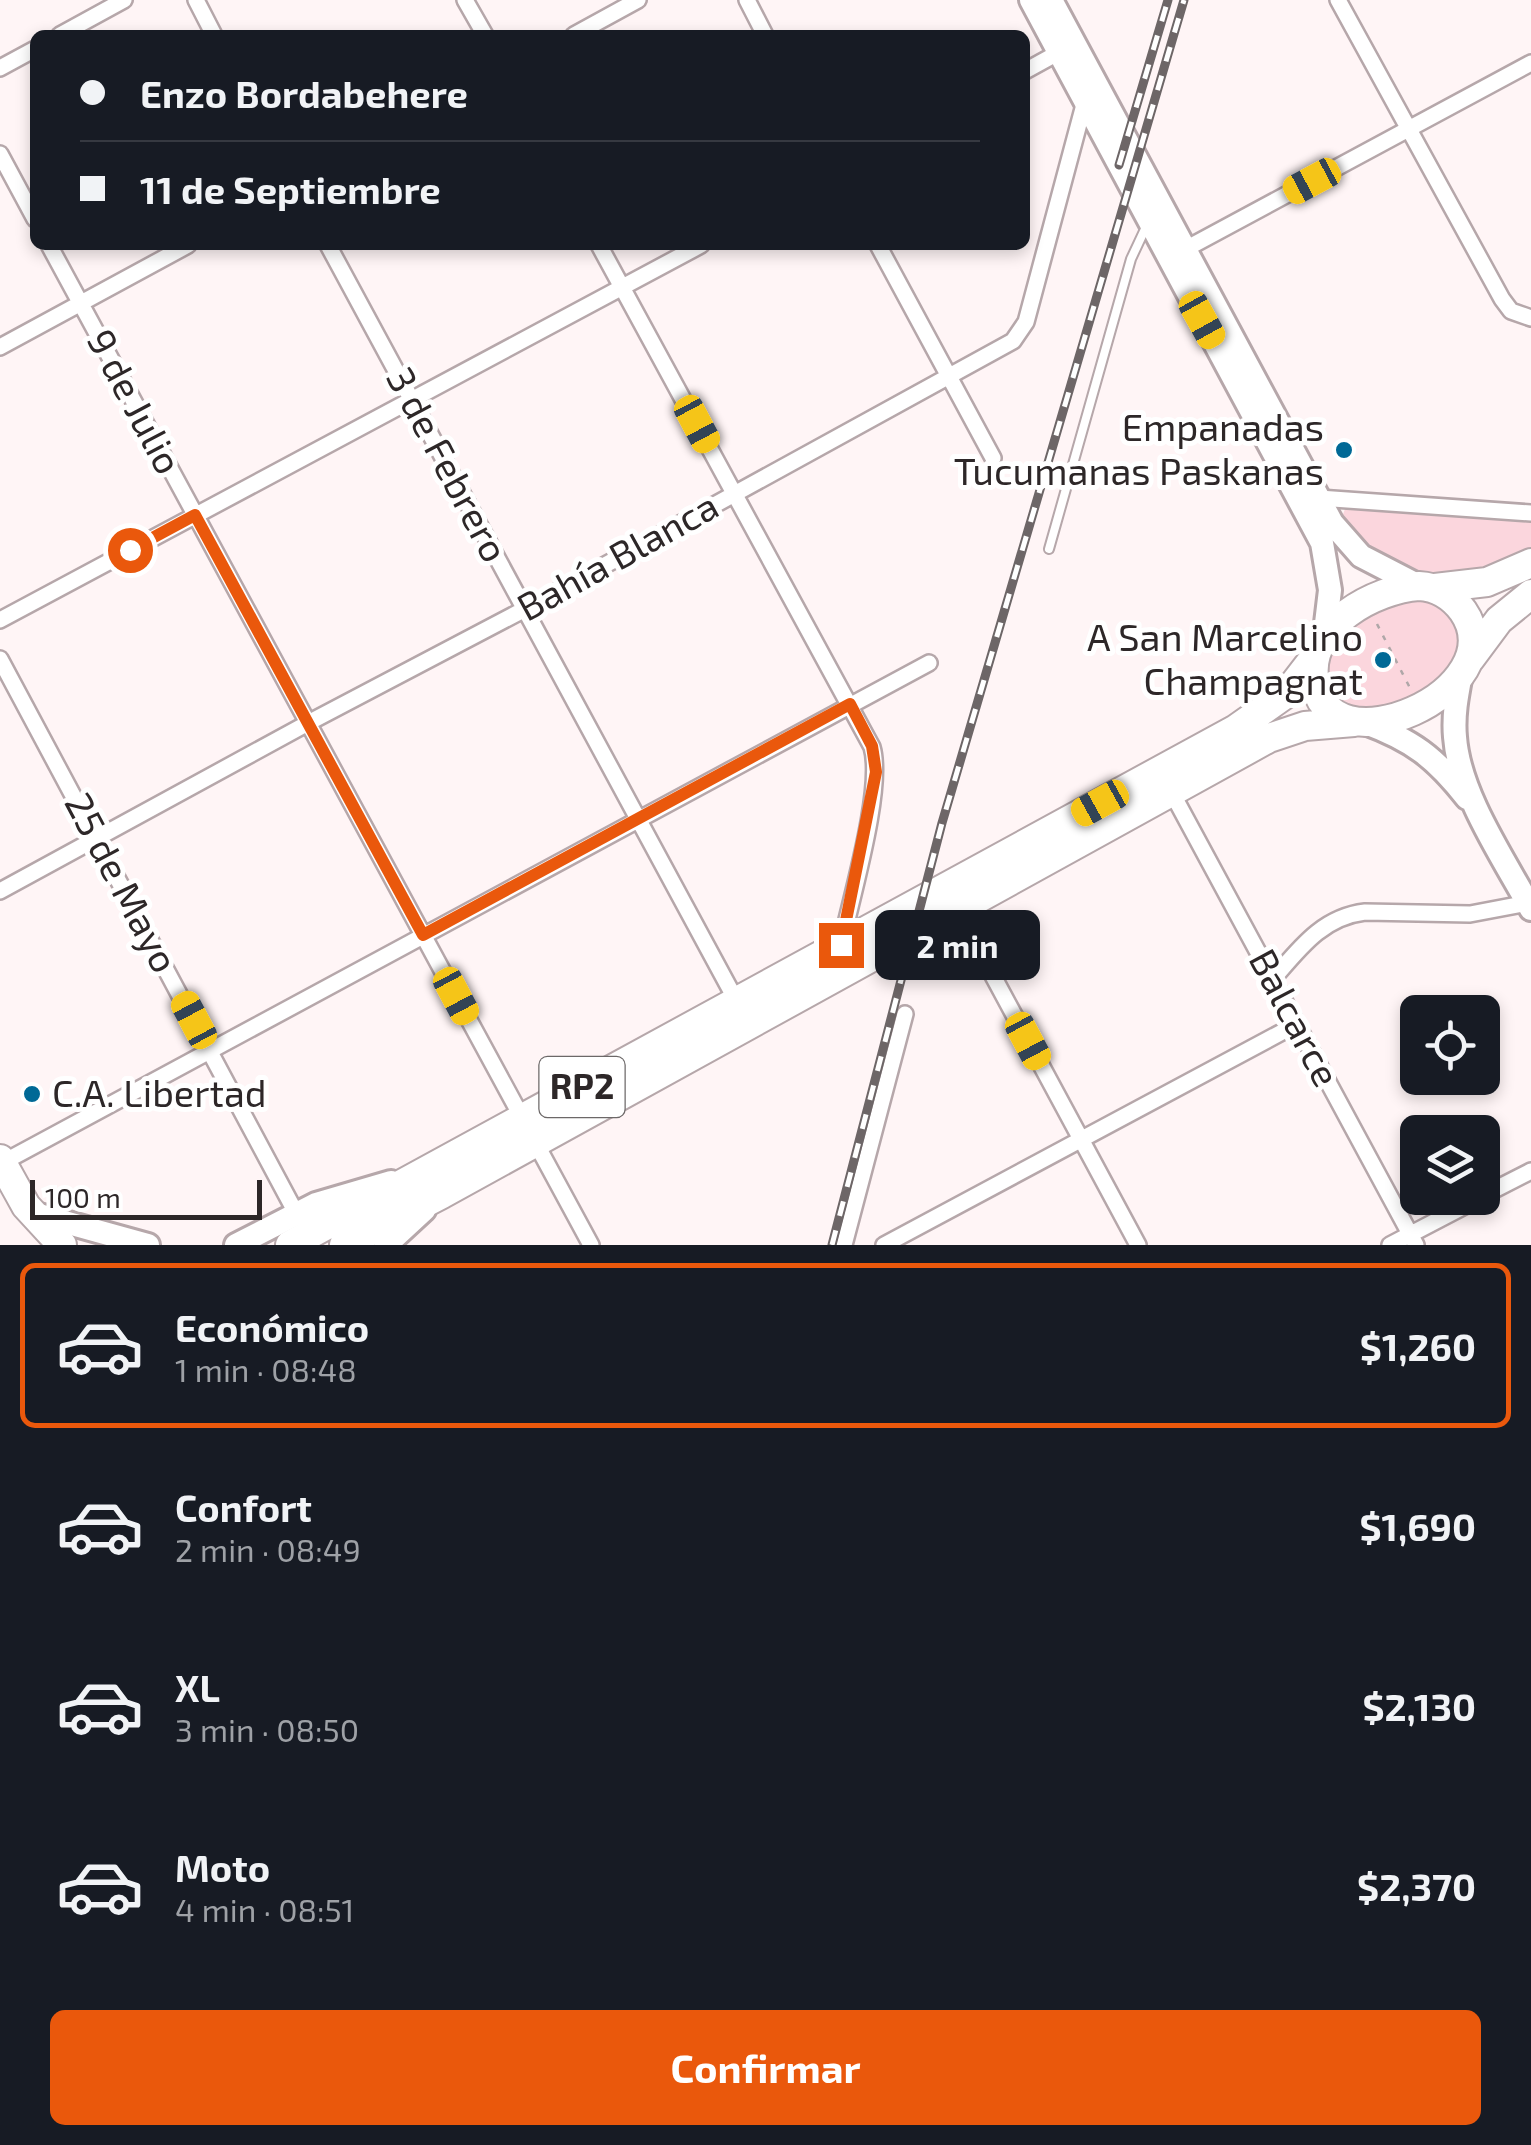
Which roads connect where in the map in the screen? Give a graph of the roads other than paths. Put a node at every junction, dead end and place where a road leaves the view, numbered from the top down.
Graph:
1 (124, 0) edge
2 (196, 0) edge
3 (466, 0) edge
4 (638, 0) edge
5 (746, 0) edge
6 (1031, 0) edge
7 (1050, 0) edge
8 (1338, 0) edge
9 (69, 30) edge
10 (211, 30) edge
11 (481, 30) edge
12 (583, 30) edge
13 (763, 30) edge
14 (1067, 48) junction
15 (30, 51) edge
16 (1531, 63) edge
17 (0, 68) edge
18 (1030, 68) edge
19 (1085, 100) junction
20 (1408, 130) junction
21 (0, 154) edge
22 (30, 210) edge
23 (1148, 223) junction
24 (52, 250) edge
25 (179, 250) edge
26 (331, 250) edge
27 (602, 250) edge
28 (691, 250) edge
29 (881, 250) edge
30 (1176, 254) junction
31 (622, 287) junction
32 (81, 304) junction
33 (1526, 317) edge
34 (0, 347) edge
35 (950, 378) junction
36 (412, 400) junction
37 (993, 458) dead end
38 (734, 493) junction
39 (1320, 498) junction
40 (1531, 513) edge
41 (195, 515) junction
42 (1048, 549) dead end
43 (1531, 564) edge
44 (1427, 587) junction
45 (1531, 594) edge
46 (525, 609) junction
47 (0, 620) edge
48 (1319, 649) junction
49 (0, 659) edge
50 (929, 663) dead end
51 (1465, 667) junction
52 (850, 704) junction
53 (1359, 722) junction
54 (308, 723) junction
55 (1171, 792) junction
56 (1478, 812) junction
57 (638, 819) junction
58 (97, 838) junction
59 (0, 891) edge
60 (1530, 906) edge
61 (958, 909) junction
62 (423, 935) junction
63 (841, 945) junction
64 (1272, 979) junction
65 (737, 1002) junction
66 (904, 1014) dead end
67 (1297, 1024) junction
68 (210, 1050) junction
69 (529, 1131) junction
70 (1081, 1140) junction
71 (1, 1161) edge
72 (1531, 1170) edge
73 (435, 1182) junction
74 (1500, 1187) edge
75 (0, 1195) edge
76 (32, 1213) junction
77 (296, 1213) junction
78 (1453, 1215) edge
79 (1414, 1240) edge
80 (46, 1245) edge
81 (62, 1245) edge
82 (148, 1245) edge
83 (236, 1245) edge
84 (290, 1245) edge
85 (344, 1245) edge
86 (386, 1245) edge
87 (591, 1245) edge
88 (844, 1245) edge
89 (884, 1245) edge
90 (1138, 1245) edge
91 (1390, 1245) edge

1 - 9 street
2 - 10 street
3 - 11 street
4 - 12 street
5 - 13 street
6 - 14 main road
7 - 14 main road
8 - 20 street
14 - 18 street
14 - 19 main road
14 - 30 main road
15 - 17 street
16 - 20 street
19 - 23 main road
19 - 35 street, Bahía Blanca
20 - 30 street
20 - 33 street
21 - 22 street
23 - 30 main road
23 - 42 lane
24 - 32 street, 9 de Julio
25 - 32 street
26 - 36 street, 3 de Febrero
27 - 31 street
28 - 31 street
29 - 35 street
30 - 39 main road
30 - 48 main road
31 - 36 street
31 - 38 street
32 - 34 street
32 - 41 street, 9 de Julio
35 - 37 street
35 - 38 street, Bahía Blanca
36 - 41 street
36 - 46 street, 3 de Febrero
38 - 46 street, Bahía Blanca
38 - 52 street
39 - 40 street
39 - 44 main road
41 - 47 street
41 - 54 street, 9 de Julio
43 - 44 highway, RP2
44 - 48 highway, RP2
44 - 51 highway
45 - 51 highway, RP2
46 - 54 street, Bahía Blanca
46 - 57 street, 3 de Febrero
48 - 53 highway
48 - 63 highway, RP2
49 - 58 street, 25 de Mayo
50 - 52 street
51 - 53 highway, RP2
51 - 56 main road
52 - 57 street
52 - 63 street
53 - 55 highway, RP2
53 - 56 main road
54 - 58 street, Bahía Blanca
54 - 62 street, 9 de Julio
55 - 61 highway, RP2
55 - 64 street, Balcarce
56 - 60 main road
57 - 62 street
57 - 65 street, 3 de Febrero
58 - 59 street, Bahía Blanca
58 - 68 street, 25 de Mayo
60 - 64 street
61 - 69 highway, RP2
61 - 70 street
62 - 68 street
62 - 69 street, 9 de Julio
63 - 65 highway, RP2
64 - 67 street, Balcarce
65 - 69 highway, RP2
66 - 88 street
67 - 70 street
67 - 79 street, Balcarce
68 - 71 street
68 - 77 street, 25 de Mayo
69 - 73 highway, RP2
69 - 87 street, 9 de Julio
70 - 89 street
70 - 90 street
71 - 76 highway
72 - 74 street
73 - 77 main road
73 - 84 highway, RP2
73 - 85 highway, RP2
73 - 86 main road
75 - 80 highway
76 - 81 highway
76 - 82 main road
77 - 83 main road
78 - 79 street
79 - 91 street

